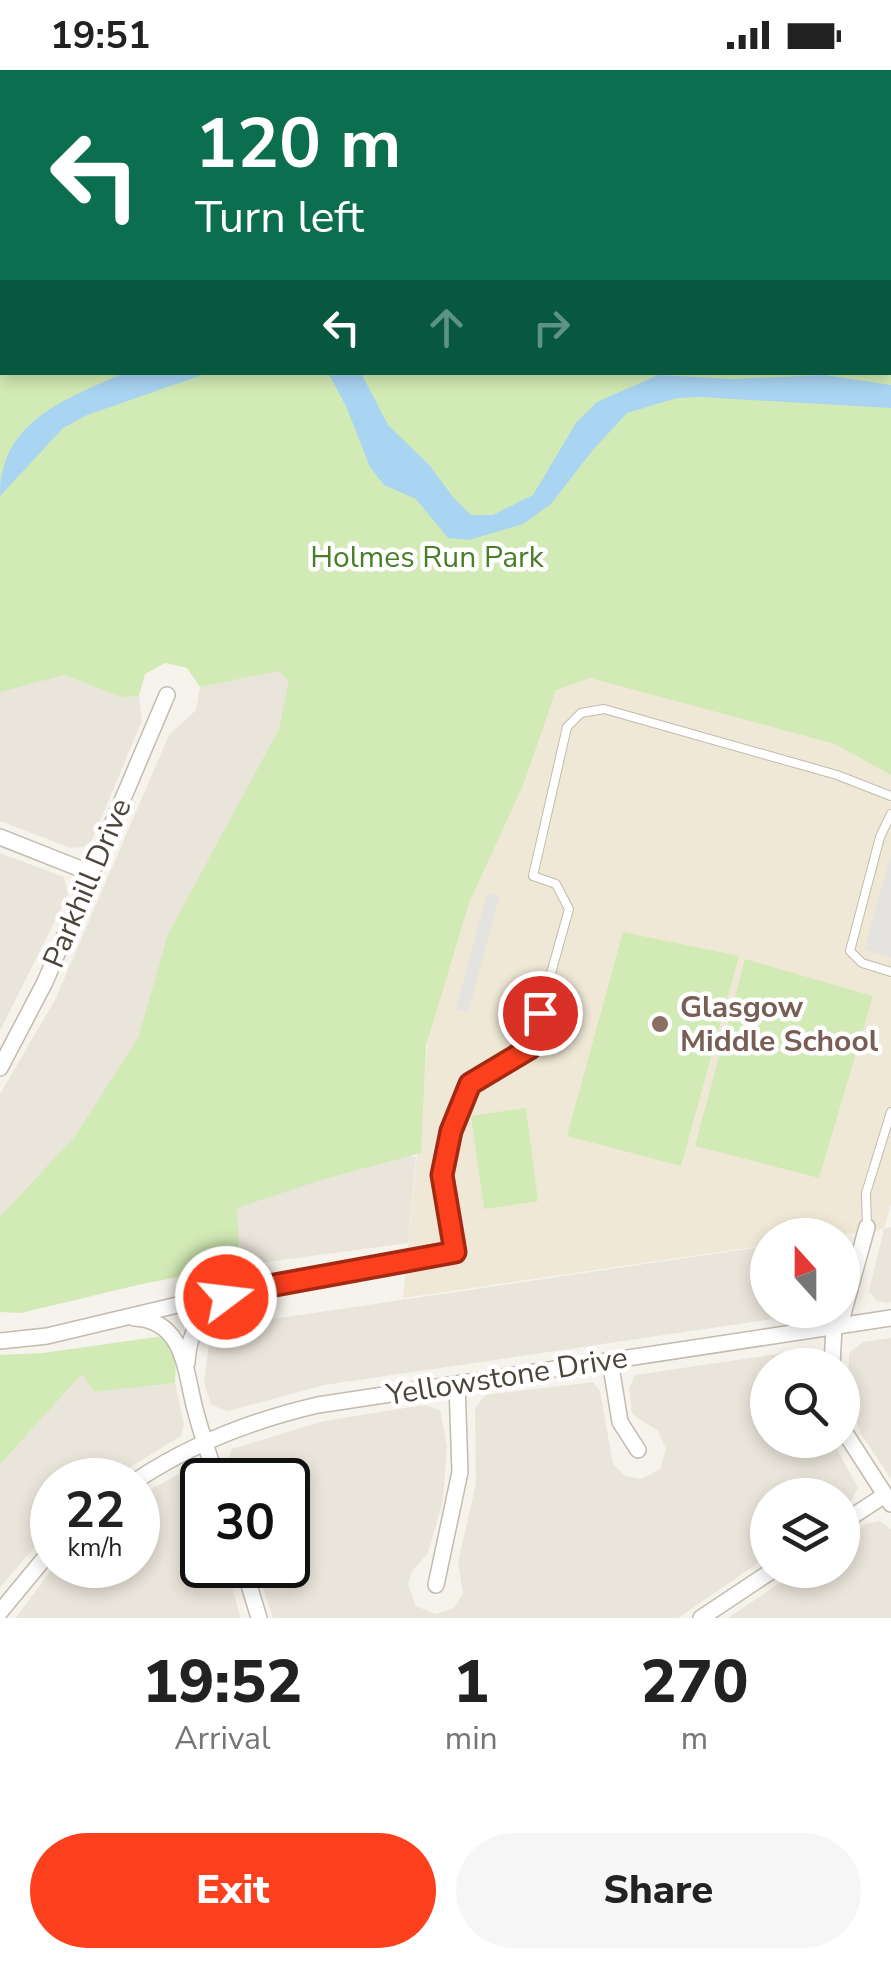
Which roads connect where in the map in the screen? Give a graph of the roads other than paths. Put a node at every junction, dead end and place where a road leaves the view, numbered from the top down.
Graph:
1 (167, 695) dead end
2 (891, 796) edge
3 (891, 814) edge
4 (0, 837) edge
5 (92, 874) junction
6 (891, 972) edge
7 (1, 1064) edge
8 (891, 1112) edge
9 (868, 1227) joint
10 (860, 1253) edge
11 (428, 1257) joint
12 (242, 1291) junction
13 (122, 1318) junction
14 (891, 1318) edge
15 (860, 1323) edge
16 (824, 1328) edge
17 (0, 1341) edge
18 (610, 1360) junction
19 (186, 1367) junction
20 (456, 1384) junction
21 (205, 1442) junction
22 (638, 1450) dead end
23 (860, 1456) edge
24 (210, 1458) edge
25 (160, 1467) edge
26 (888, 1499) edge
27 (860, 1514) edge
28 (30, 1576) edge
29 (436, 1585) dead end
30 (750, 1585) edge
31 (250, 1588) edge
32 (0, 1612) edge
33 (259, 1618) edge
34 (701, 1618) edge

1 - 5 street, Parkhill Drive
2 - 11 lane
3 - 6 lane
4 - 5 street
5 - 7 street, Parkhill Drive
8 - 9 lane
9 - 10 street
11 - 12 street
12 - 13 street
12 - 19 street
13 - 17 street
13 - 19 street
14 - 15 street, Yellowstone Drive
16 - 18 street, Yellowstone Drive
18 - 20 street, Yellowstone Drive
18 - 22 street
19 - 21 street
20 - 21 street, Yellowstone Drive
20 - 29 street
21 - 24 street
21 - 25 street, Yellowstone Drive
23 - 26 street
26 - 27 street
28 - 32 street
30 - 34 street
31 - 33 street

